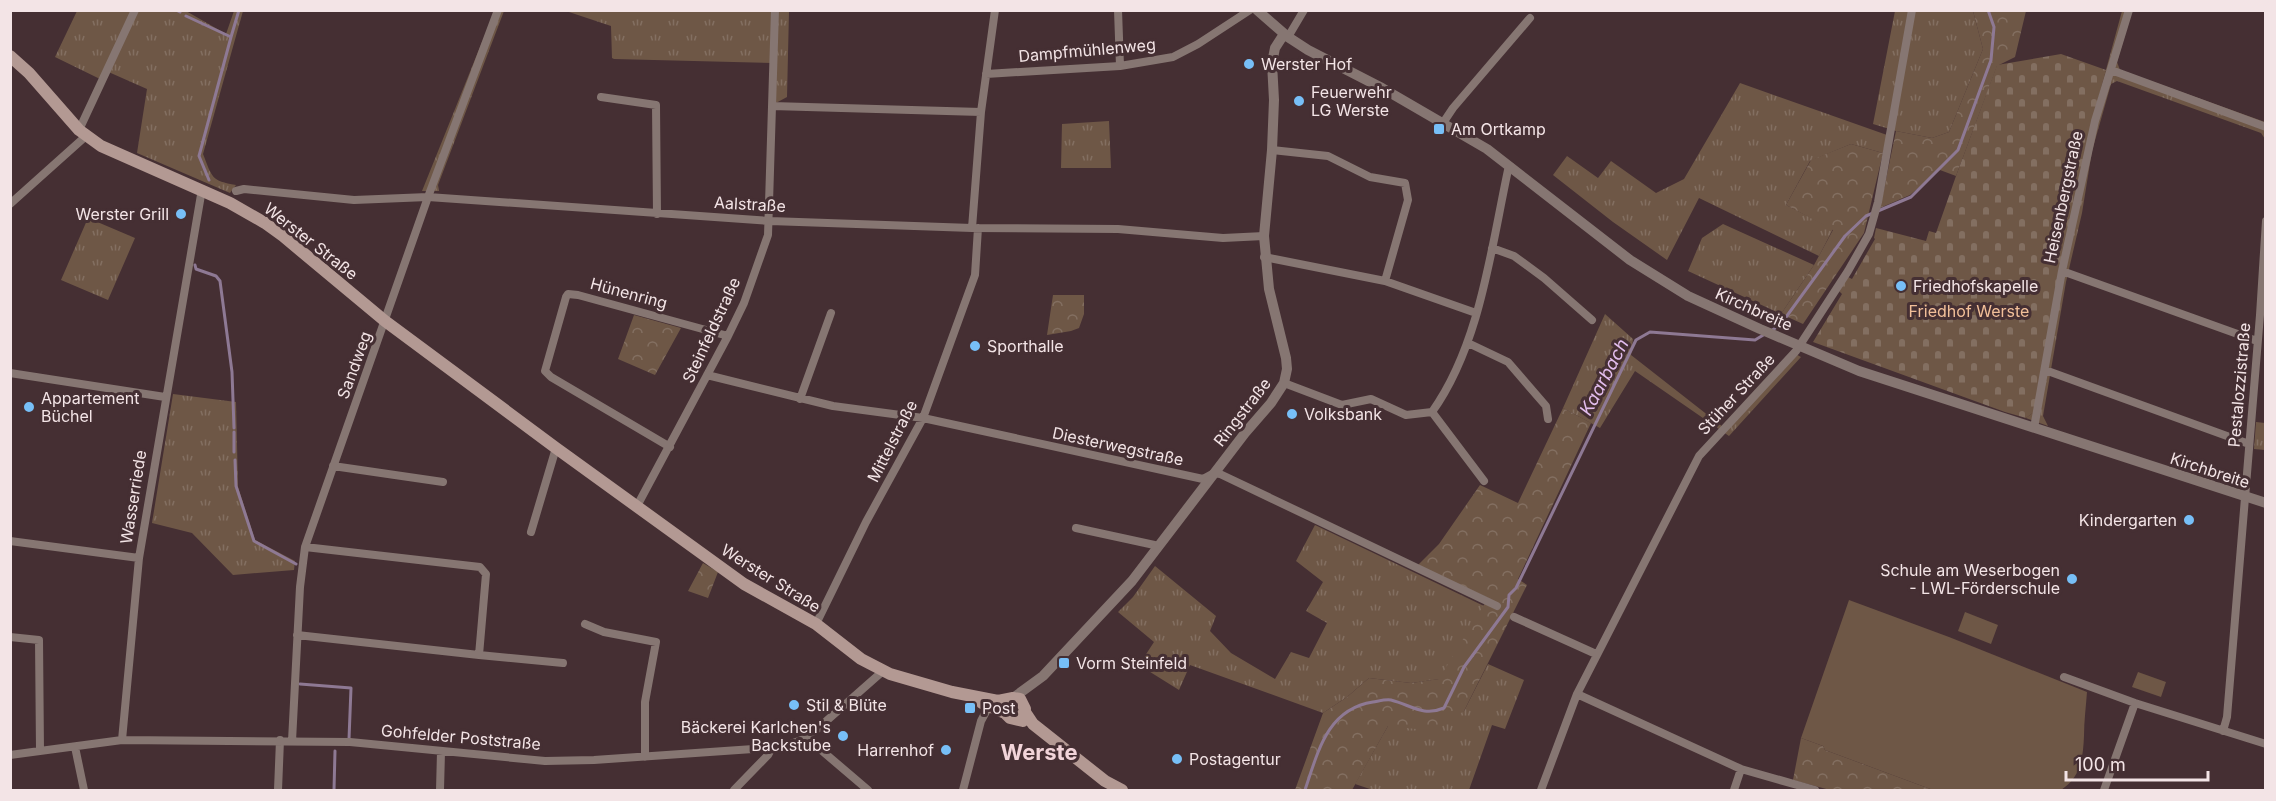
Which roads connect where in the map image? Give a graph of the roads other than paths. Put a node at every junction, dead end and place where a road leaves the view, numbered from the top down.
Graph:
1 (135, 10) edge
2 (498, 10) edge
3 (775, 10) edge
4 (995, 10) edge
5 (1118, 10) edge
6 (1250, 10) edge
7 (1257, 10) edge
8 (1304, 10) edge
9 (1912, 10) edge
10 (2129, 10) edge
11 (1530, 18) dead end
12 (1286, 36) junction
13 (10, 56) edge
14 (1120, 66) junction
15 (2111, 70) junction
16 (986, 74) junction
17 (601, 97) dead end
18 (772, 106) junction
19 (981, 112) junction
20 (1443, 123) junction
21 (2265, 127) edge
22 (83, 133) junction
23 (1272, 150) junction
24 (1510, 166) junction
25 (202, 189) junction
26 (236, 191) dead end
27 (428, 197) junction
28 (10, 204) edge
29 (657, 214) junction
30 (2265, 220) edge
31 (770, 221) junction
32 (975, 228) junction
33 (1264, 236) junction
34 (1492, 248) junction
35 (1264, 256) junction
36 (2062, 271) junction
37 (1385, 281) junction
38 (831, 313) dead end
39 (1476, 313) junction
40 (2263, 315) edge
41 (1592, 320) dead end
42 (385, 321) junction
43 (728, 336) junction
44 (2257, 341) junction
45 (1468, 343) junction
46 (1800, 346) junction
47 (2045, 370) junction
48 (10, 373) edge
49 (708, 375) junction
50 (1284, 383) junction
51 (165, 398) junction
52 (800, 399) junction
53 (1432, 412) junction
54 (923, 418) junction
55 (1548, 419) dead end
56 (2034, 428) junction
57 (2249, 444) junction
58 (670, 447) junction
59 (556, 448) junction
60 (333, 466) junction
61 (1214, 473) junction
62 (1484, 481) dead end
63 (443, 482) dead end
64 (2244, 496) junction
65 (2265, 503) edge
66 (637, 506) junction
67 (1076, 528) dead end
68 (531, 532) dead end
69 (10, 541) edge
70 (1159, 546) junction
71 (305, 547) junction
72 (139, 558) junction
73 (1497, 606) dead end
74 (1514, 617) dead end
75 (585, 624) dead end
76 (816, 624) junction
77 (297, 635) junction
78 (10, 636) edge
79 (1596, 654) junction
80 (479, 655) junction
81 (562, 663) dead end
82 (883, 671) junction
83 (1043, 676) junction
84 (2064, 677) dead end
85 (952, 692) junction
86 (1577, 694) junction
87 (1011, 699) junction
88 (2134, 703) junction
89 (989, 706) junction
90 (1005, 713) junction
91 (1023, 714) junction
92 (2223, 731) junction
93 (807, 738) junction
94 (122, 740) junction
95 (280, 740) junction
96 (292, 741) junction
97 (2265, 744) edge
98 (75, 747) junction
99 (772, 747) junction
100 (40, 751) junction
101 (441, 752) junction
102 (10, 754) edge
103 (645, 757) junction
104 (1741, 769) junction
105 (84, 790) edge
106 (278, 790) edge
107 (440, 790) edge
108 (734, 790) edge
109 (868, 790) edge
110 (963, 790) edge
111 (1122, 790) edge
112 (1541, 790) edge
113 (1734, 790) edge
114 (1815, 790) edge
115 (2104, 790) edge

1 - 22 street
2 - 27 street, Sandweg
3 - 18 street, Steinfeldstraße
4 - 16 street, Mittelstraße
5 - 14 street
6 - 14 street, Dampfmühlenweg
7 - 12 street
8 - 12 street
9 - 46 street, Stüher Straße
10 - 15 street, Heisenbergstraße
11 - 20 street
12 - 20 street, Kirchbreite
12 - 23 street, Ringstraße
13 - 22 main road, Werster Straße
14 - 16 street, Dampfmühlenweg
15 - 21 street
15 - 36 street, Heisenbergstraße
16 - 19 street, Mittelstraße
17 - 29 street
18 - 19 street
18 - 31 street, Steinfeldstraße
19 - 32 street, Mittelstraße
20 - 24 street, Kirchbreite
22 - 25 main road, Werster Straße
22 - 28 street
23 - 33 street, Ringstraße
23 - 37 street
24 - 34 street
24 - 46 street, Kirchbreite
25 - 42 main road, Werster Straße
25 - 51 street, Wasserriede
26 - 27 street, Aalstraße
27 - 29 street, Aalstraße
27 - 42 street, Sandweg
29 - 31 street, Aalstraße
30 - 40 street, Pestalozzistraße
31 - 32 street, Aalstraße
31 - 43 street, Steinfeldstraße
32 - 33 street, Aalstraße
32 - 54 street, Mittelstraße
33 - 35 street, Ringstraße
34 - 39 street
34 - 41 street
35 - 37 street
35 - 50 street, Ringstraße
36 - 44 street
36 - 47 street, Heisenbergstraße
37 - 39 street
38 - 52 street
39 - 45 street
40 - 44 street, Pestalozzistraße
42 - 59 main road, Werster Straße
42 - 60 street, Sandweg
43 - 49 street, Steinfeldstraße
43 - 58 street, Hünenring
44 - 57 street, Pestalozzistraße
45 - 53 street
45 - 55 street
46 - 56 street, Kirchbreite
46 - 79 street, Stüher Straße
47 - 56 street, Heisenbergstraße
47 - 57 street
48 - 51 street
49 - 52 street, Diesterwegstraße
49 - 58 street, Steinfeldstraße
50 - 53 street
50 - 61 street, Ringstraße
51 - 72 street, Wasserriede
52 - 54 street, Diesterwegstraße
53 - 62 street
54 - 61 street, Diesterwegstraße
54 - 76 street, Mittelstraße
56 - 64 street, Kirchbreite
57 - 64 street, Pestalozzistraße
58 - 66 street, Steinfeldstraße
59 - 66 main road, Werster Straße
59 - 68 street
60 - 63 street
60 - 71 street, Sandweg
61 - 70 street, Ringstraße
61 - 73 street, Diesterwegstraße
64 - 65 street, Kirchbreite
64 - 92 street, Pestalozzistraße
66 - 76 main road, Werster Straße
67 - 70 street
69 - 72 street
70 - 83 street, Ringstraße
71 - 77 street, Sandweg
71 - 80 street
72 - 94 street, Wasserriede
74 - 79 street
75 - 103 street
76 - 82 main road, Werster Straße
77 - 80 street
77 - 96 street, Sandweg
78 - 100 street
79 - 86 street, Stüher Straße
80 - 81 street
82 - 85 main road, Werster Straße
82 - 93 street, Gohfelder Poststraße
83 - 87 street, Ringstraße
83 - 91 street, Ringstraße
84 - 88 street
85 - 87 main road, Werster Straße
85 - 89 main road, Werster Straße
86 - 104 street
86 - 112 street, Stüher Straße
87 - 90 main road
87 - 91 main road, Werster Straße
88 - 92 street
88 - 115 street
89 - 90 main road, Werster Straße
89 - 110 street
90 - 91 main road, Werster Straße
91 - 111 main road, Werster Straße
92 - 97 street
93 - 99 street, Gohfelder Poststraße
93 - 109 street
94 - 95 street, Gohfelder Poststraße
94 - 98 street, Gohfelder Poststraße
95 - 96 street, Gohfelder Poststraße
95 - 106 street
96 - 101 street, Gohfelder Poststraße
98 - 100 street, Gohfelder Poststraße
98 - 105 street
99 - 103 street, Gohfelder Poststraße
99 - 108 street
100 - 102 street, Gohfelder Poststraße
101 - 103 street, Gohfelder Poststraße
101 - 107 street
104 - 113 street
104 - 114 street

